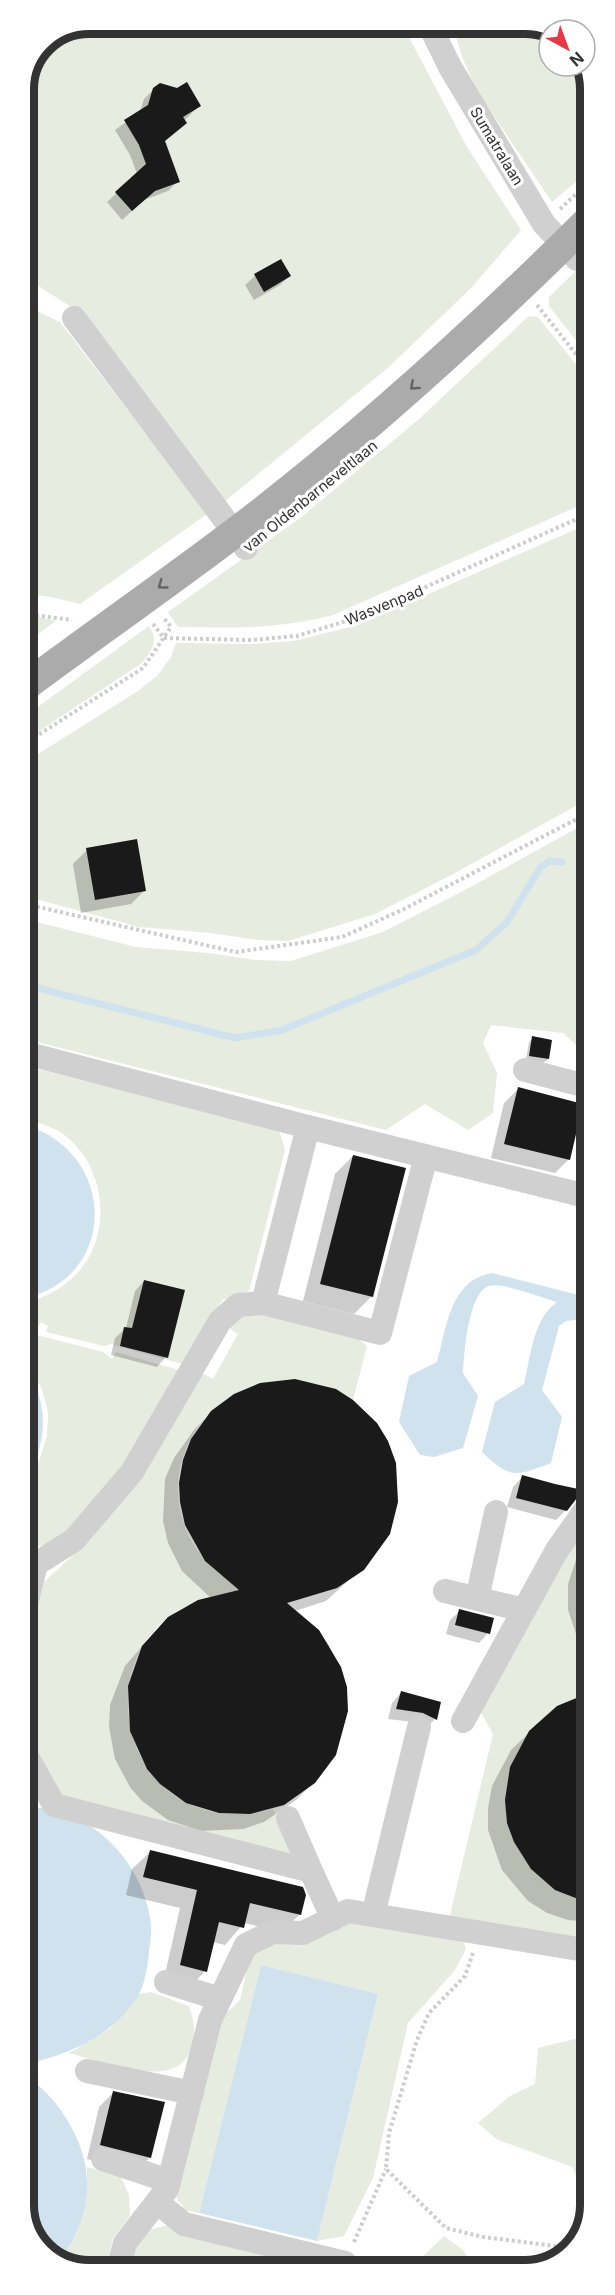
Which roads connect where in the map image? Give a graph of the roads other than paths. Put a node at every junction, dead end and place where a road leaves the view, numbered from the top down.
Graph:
1 (434, 35) edge
2 (577, 250) edge
3 (74, 318) dead end
4 (240, 541) junction
5 (34, 680) edge
6 (34, 720) edge
7 (34, 1055) edge
8 (525, 1070) dead end
9 (580, 1084) edge
10 (308, 1127) junction
11 (426, 1156) junction
12 (580, 1194) edge
13 (263, 1303) junction
14 (496, 1512) dead end
15 (580, 1518) edge
16 (34, 1560) edge
17 (445, 1591) dead end
18 (477, 1599) junction
19 (524, 1610) junction
20 (463, 1721) dead end
21 (419, 1727) dead end
22 (34, 1769) edge
23 (288, 1818) dead end
24 (311, 1871) junction
25 (373, 1915) junction
26 (333, 1919) junction
27 (580, 1949) edge
28 (166, 1982) dead end
29 (220, 1999) junction
30 (87, 2071) dead end
31 (192, 2093) junction
32 (103, 2159) dead end
33 (169, 2181) junction
34 (157, 2202) junction
35 (121, 2260) edge
36 (333, 2260) edge

1 - 2 street, Sumatralaan
2 -> 4 main road, van Oldenbarneveltlaan
2 - 4 main road, van Oldenbarneveltlaan
3 - 4 street
4 -> 5 main road, van Oldenbarneveltlaan
4 - 6 main road, van Oldenbarneveltlaan
7 - 10 street
8 - 9 street
10 - 11 street
10 - 13 street
11 - 12 street
11 - 13 street
13 - 16 street
14 - 18 street
15 - 19 street
17 - 18 street
18 - 19 street
19 - 20 street
21 - 25 street
22 - 24 street
23 - 24 street
24 - 26 street
25 - 26 street
25 - 27 street
26 - 29 street
28 - 29 street
29 - 31 street
30 - 31 street
31 - 33 street
32 - 33 street
33 - 34 street
34 - 35 street
34 - 36 street

